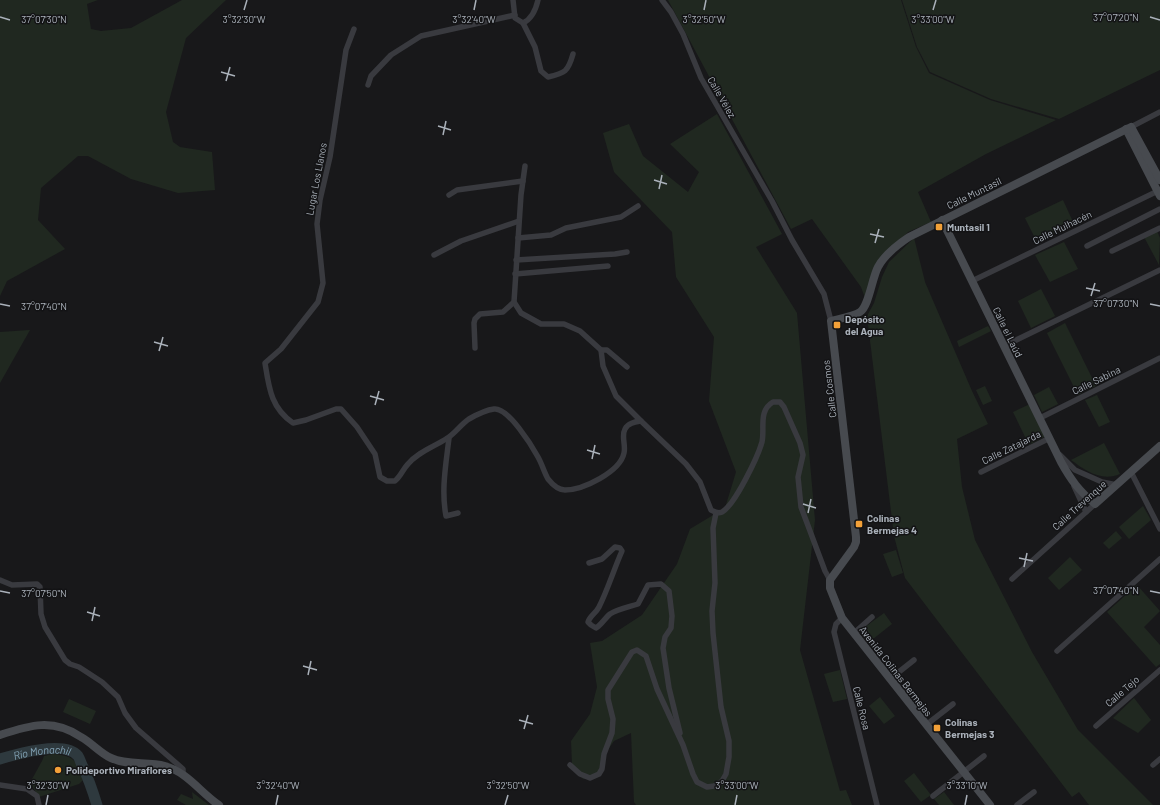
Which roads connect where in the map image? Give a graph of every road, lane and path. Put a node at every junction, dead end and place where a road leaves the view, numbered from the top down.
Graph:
1 (513, 0) edge
2 (538, 0) edge
3 (662, 0) edge
4 (515, 15) junction
5 (523, 23) junction
6 (354, 29) dead end
7 (573, 54) dead end
8 (368, 85) dead end
9 (1160, 112) edge
10 (1129, 128) junction
11 (525, 166) dead end
12 (1160, 180) edge
13 (523, 181) junction
14 (1159, 192) edge
15 (449, 195) dead end
16 (772, 201) joint
17 (638, 206) dead end
18 (1160, 210) edge
19 (942, 220) junction
20 (519, 221) junction
21 (1160, 228) edge
22 (518, 238) junction
23 (1087, 246) dead end
24 (1112, 251) dead end
25 (627, 252) dead end
26 (434, 255) dead end
27 (516, 260) junction
28 (608, 266) dead end
29 (1160, 270) edge
30 (515, 274) junction
31 (972, 281) junction
32 (514, 302) junction
33 (831, 321) junction
34 (1004, 346) junction
35 (475, 348) dead end
36 (601, 350) junction
37 (1160, 358) edge
38 (627, 367) dead end
39 (1040, 418) junction
40 (641, 421) junction
41 (449, 438) junction
42 (1050, 438) junction
43 (1160, 446) edge
44 (1057, 453) junction
45 (980, 472) dead end
46 (1132, 472) junction
47 (1072, 482) junction
48 (1117, 484) junction
49 (1095, 504) junction
50 (1086, 512) junction
51 (458, 513) dead end
52 (716, 513) junction
53 (1160, 529) edge
54 (1160, 559) edge
55 (589, 562) dead end
56 (1012, 579) dead end
57 (0, 580) edge
58 (830, 580) junction
59 (872, 617) dead end
60 (842, 618) junction
61 (854, 633) junction
62 (1056, 651) dead end
63 (914, 660) dead end
64 (1160, 670) edge
65 (890, 679) junction
66 (953, 704) dead end
67 (926, 725) junction
68 (1096, 726) dead end
69 (0, 735) edge
70 (683, 745) junction
71 (984, 756) dead end
72 (1160, 759) edge
73 (570, 765) dead end
74 (1153, 766) dead end
75 (964, 772) junction
76 (183, 775) junction
77 (0, 785) edge
78 (1034, 792) dead end
79 (933, 796) dead end
80 (39, 805) edge
81 (219, 805) edge
82 (877, 805) edge
83 (990, 805) edge
84 (1017, 805) edge

1 - 4 street
2 - 5 street
3 - 16 street, Calle Vélez
4 - 5 street
4 - 8 street
5 - 7 street
6 - 41 street, Lugar Los Llanos
9 - 10 street, Calle Muntasil
10 - 12 street
10 - 14 street
10 - 19 street, Calle Muntasil
11 - 13 street
13 - 15 street
13 - 20 street
14 - 31 street, Calle Mulhacén
16 - 33 street, Calle Cosmos
17 - 22 street
18 - 23 street
19 - 31 street, Calle el Laúd
19 - 33 street, Calle Muntasil
20 - 22 street
20 - 26 street
21 - 24 street
22 - 27 street
25 - 27 street
27 - 30 street
28 - 30 street
29 - 34 street
30 - 32 street
31 - 34 street, Calle el Laúd
32 - 35 street
32 - 36 street
33 - 58 street, Calle Cosmos
34 - 39 street, Calle el Laúd
36 - 38 street
36 - 40 street
37 - 39 street, Calle Sabina
39 - 42 street, Calle el Laúd
40 - 41 street, Lugar Los Llanos
40 - 52 street
41 - 51 street
42 - 44 street, Calle el Laúd
42 - 45 street, Calle Zatajarda
43 - 46 street, Calle Trevenque
44 - 47 street, Calle el Laúd
44 - 48 street, Calle el Laúd
46 - 48 street, Calle Trevenque
46 - 53 street
47 - 49 street, Calle el Laúd
47 - 50 street, Calle el Laúd
48 - 49 street, Calle Trevenque
49 - 50 street, Calle Trevenque
50 - 56 street, Calle Trevenque
52 - 58 street
52 - 70 street
54 - 62 street
55 - 70 street
57 - 76 street
58 - 60 street, Avenida Colinas Bermejas
59 - 61 street
60 - 61 street, Avenida Colinas Bermejas
60 - 82 street, Calle Rosa
61 - 65 street, Avenida Colinas Bermejas
63 - 65 street
64 - 68 street, Calle Tejo
65 - 67 street, Avenida Colinas Bermejas
66 - 67 street
67 - 75 street, Avenida Colinas Bermejas
69 - 76 street
70 - 73 street
71 - 75 street
72 - 74 street
75 - 79 street
75 - 83 street, Avenida Colinas Bermejas
76 - 81 street
77 - 80 street
78 - 84 street

